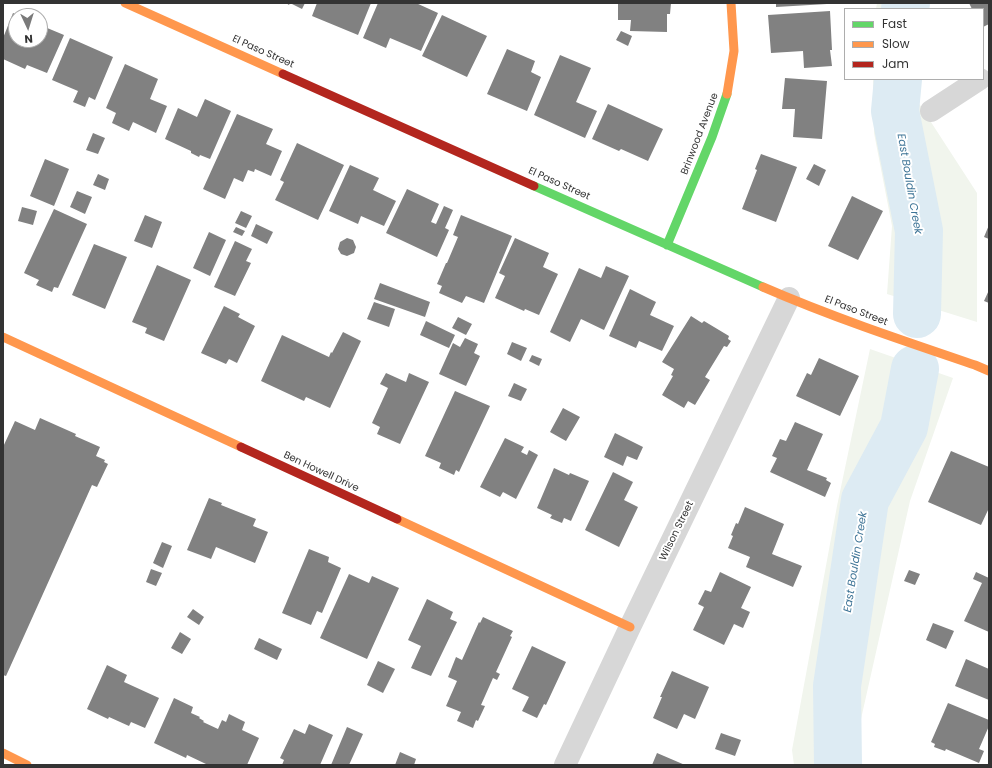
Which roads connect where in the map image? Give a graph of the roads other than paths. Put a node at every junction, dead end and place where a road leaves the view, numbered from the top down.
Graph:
1 (731, 3) edge
2 (130, 4) edge
3 (978, 80) edge
4 (931, 111) dead end
5 (668, 245) junction
6 (789, 298) junction
7 (3, 337) edge
8 (989, 371) edge
9 (630, 627) junction
10 (3, 753) edge
11 (28, 765) edge
12 (565, 765) edge

1 - 5 street, Brinwood Avenue
2 - 5 street, El Paso Street
3 - 4 street
5 - 6 street, El Paso Street
6 - 8 street, El Paso Street
6 - 9 street, Wilson Street
7 - 9 street, Ben Howell Drive
9 - 12 street, Wilson Street
10 - 11 street

